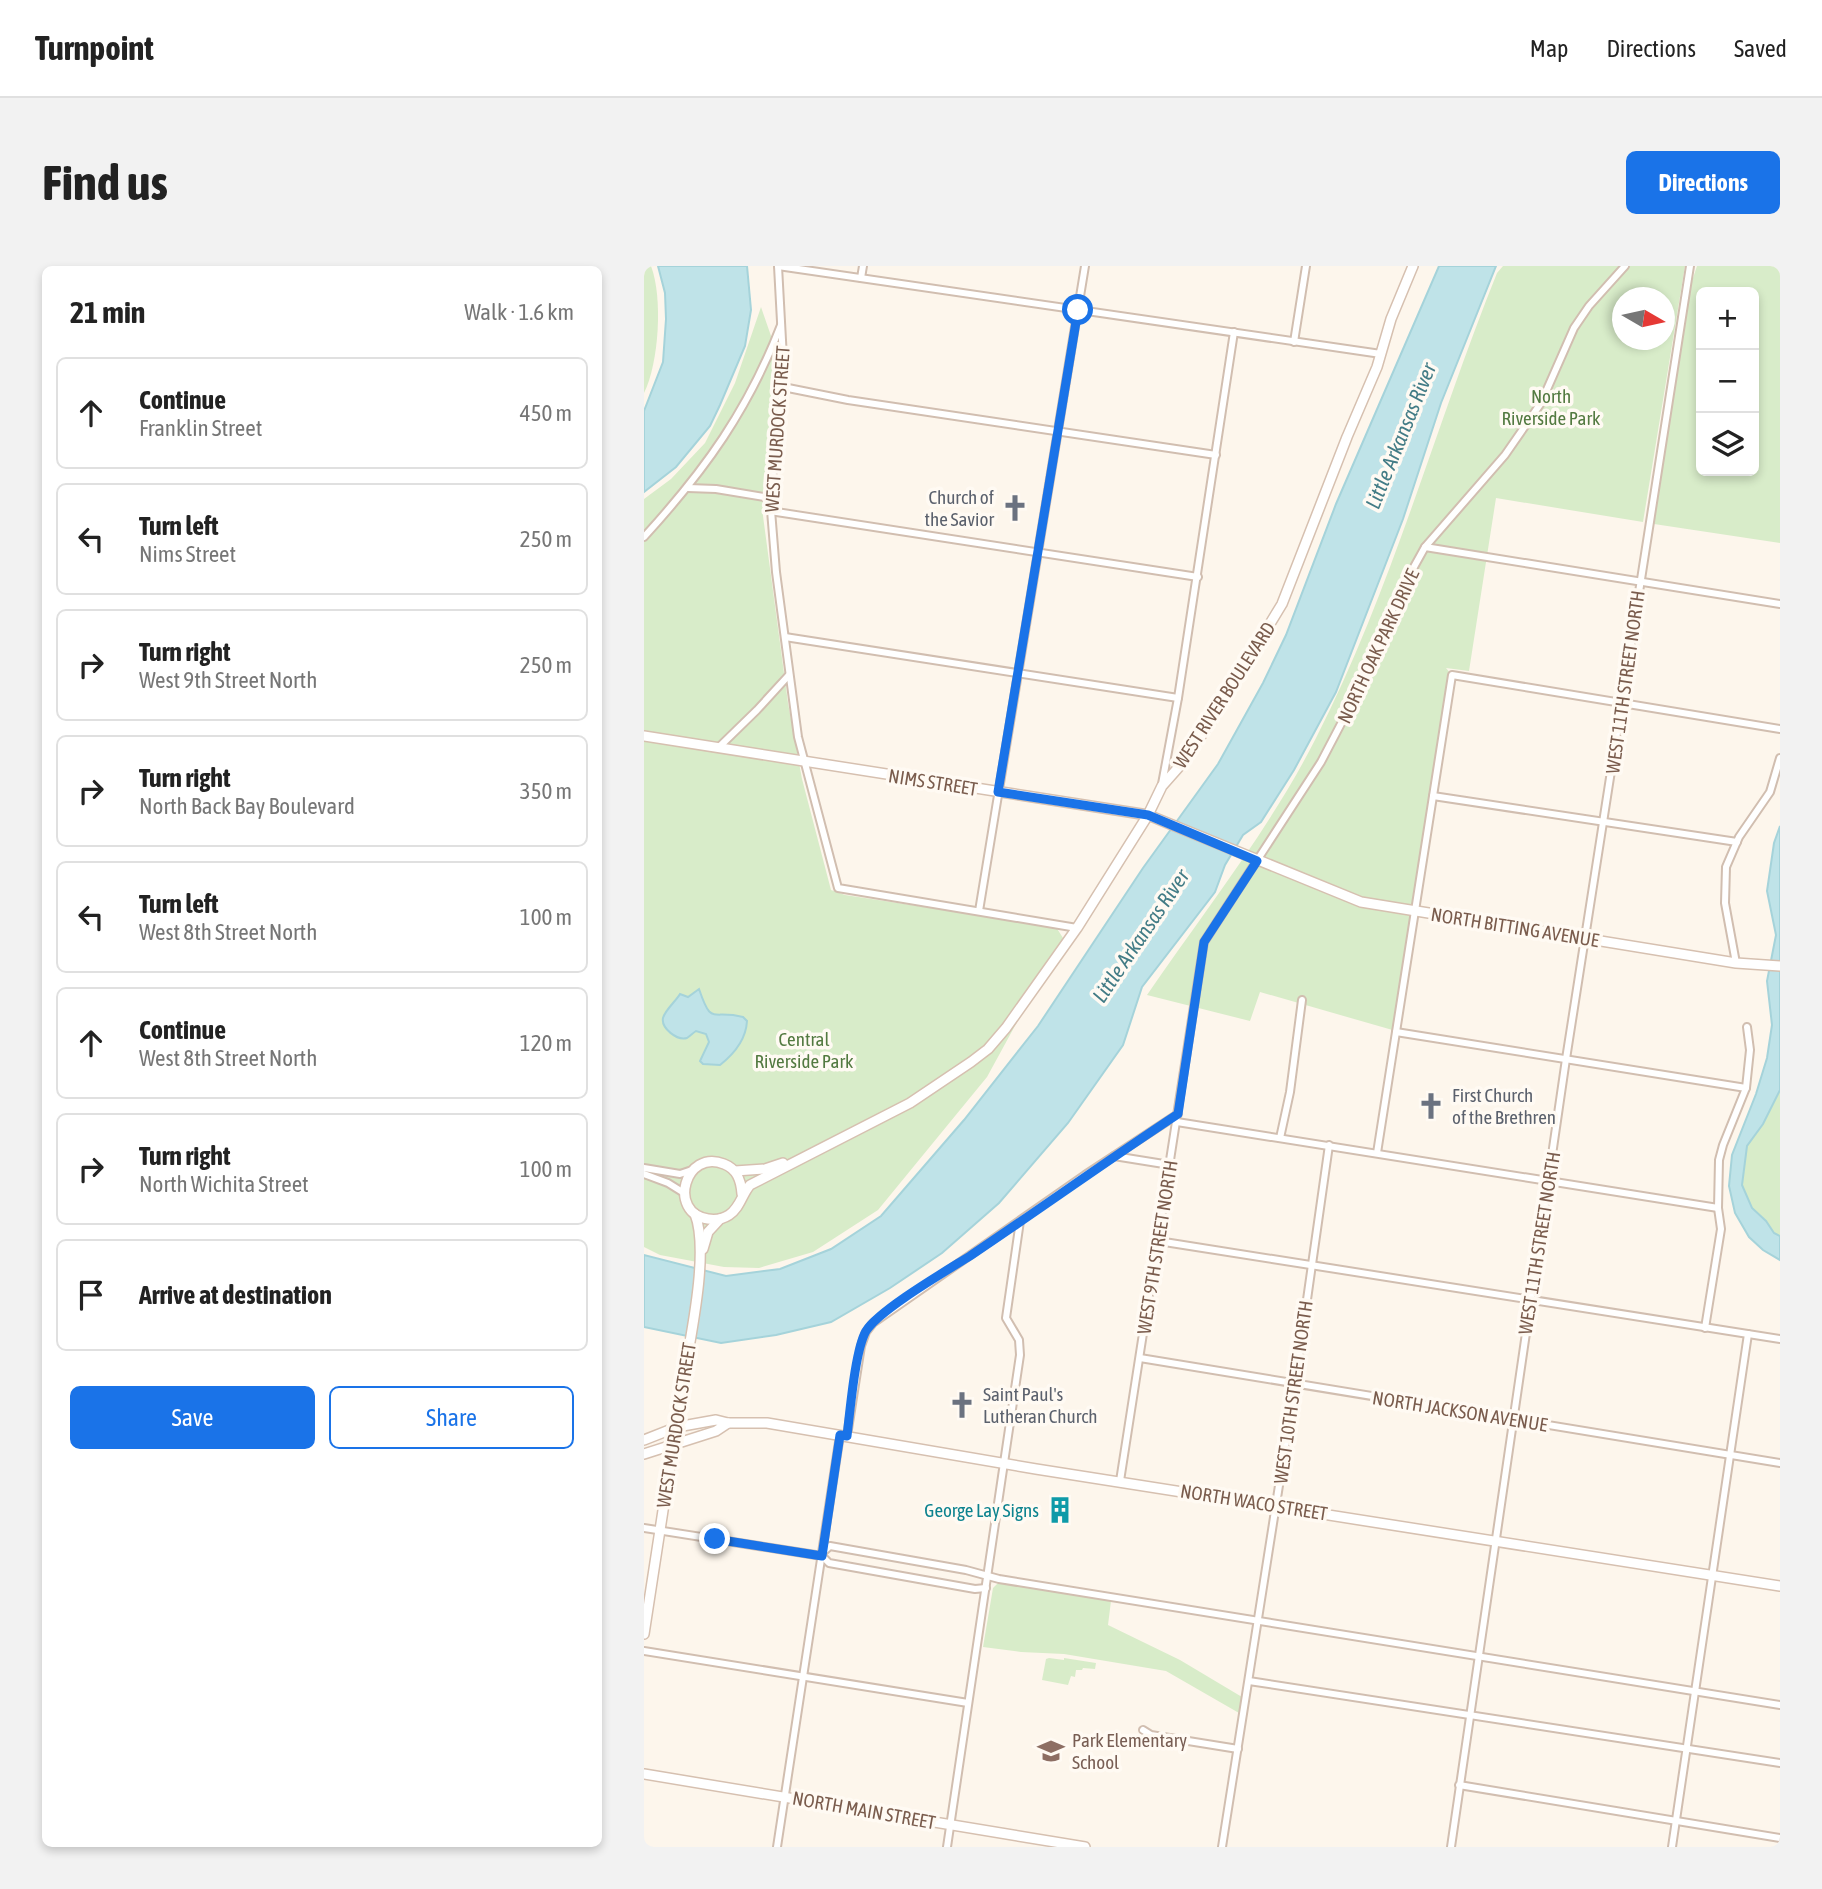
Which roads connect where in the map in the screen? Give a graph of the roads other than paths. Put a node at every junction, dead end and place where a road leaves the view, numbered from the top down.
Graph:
1 (778, 266) edge
2 (863, 266) edge
3 (1085, 266) edge
4 (1306, 266) edge
5 (1413, 266) edge
6 (1625, 266) edge
7 (1690, 266) edge
8 (861, 278) junction
9 (1078, 310) junction
10 (782, 323) junction
11 (1234, 332) junction
12 (1294, 342) junction
13 (1381, 354) junction
14 (783, 387) junction
15 (1058, 431) junction
16 (1216, 455) junction
17 (688, 488) junction
18 (770, 499) junction
19 (770, 511) junction
20 (644, 537) edge
21 (1425, 547) junction
22 (1038, 551) junction
23 (1198, 577) junction
24 (1640, 582) junction
25 (1780, 604) edge
26 (785, 637) junction
27 (1016, 673) junction
28 (789, 675) junction
29 (1178, 698) junction
30 (1622, 704) junction
31 (1780, 729) edge
32 (644, 736) edge
33 (718, 748) junction
34 (1780, 758) edge
35 (803, 761) junction
36 (1162, 786) junction
37 (998, 792) junction
38 (1433, 796) junction
39 (1148, 815) junction
40 (1604, 822) junction
41 (1737, 842) junction
42 (1257, 861) junction
43 (979, 911) junction
44 (1415, 911) junction
45 (1077, 928) junction
46 (1585, 939) junction
47 (1736, 963) junction
48 (1780, 966) edge
49 (1302, 1000) dead end
50 (1747, 1027) dead end
51 (1396, 1032) junction
52 (1566, 1059) junction
53 (1746, 1088) junction
54 (1178, 1118) junction
55 (1280, 1138) junction
56 (1329, 1145) junction
57 (1377, 1153) junction
58 (804, 1156) junction
59 (1114, 1156) junction
60 (1170, 1165) junction
61 (644, 1167) edge
62 (692, 1170) junction
63 (735, 1171) junction
64 (644, 1174) edge
65 (1548, 1180) junction
66 (684, 1194) junction
67 (742, 1194) junction
68 (1718, 1208) junction
69 (695, 1214) junction
70 (720, 1219) junction
71 (1020, 1221) junction
72 (1158, 1241) junction
73 (701, 1258) junction
74 (1312, 1265) junction
75 (1530, 1300) junction
76 (1705, 1328) junction
77 (1748, 1334) junction
78 (1780, 1339) edge
79 (1140, 1358) junction
80 (1294, 1384) junction
81 (1512, 1420) junction
82 (728, 1423) junction
83 (677, 1427) junction
84 (844, 1436) junction
85 (644, 1440) edge
86 (674, 1444) junction
87 (644, 1454) edge
88 (1731, 1455) junction
89 (1005, 1463) junction
90 (1780, 1463) edge
91 (1120, 1481) junction
92 (1276, 1506) junction
93 (644, 1528) edge
94 (660, 1530) junction
95 (1494, 1540) junction
96 (822, 1554) junction
97 (1713, 1575) junction
98 (988, 1577) junction
99 (1780, 1586) edge
100 (986, 1588) junction
101 (1258, 1622) junction
102 (644, 1634) edge
103 (644, 1651) edge
104 (1477, 1658) junction
105 (803, 1676) junction
106 (1249, 1681) junction
107 (1696, 1692) junction
108 (968, 1703) junction
109 (1780, 1705) edge
110 (1469, 1716) junction
111 (1143, 1730) dead end
112 (1688, 1748) junction
113 (1238, 1749) junction
114 (1780, 1763) edge
115 (644, 1774) edge
116 (1459, 1785) junction
117 (784, 1796) junction
118 (1676, 1821) junction
119 (950, 1824) junction
120 (1780, 1838) edge
121 (777, 1847) edge
122 (947, 1847) edge
123 (1085, 1847) edge
124 (1222, 1847) edge
125 (1451, 1847) edge
126 (1672, 1847) edge

1 - 8 street
1 - 10 street, WEST MURDOCK STREET
2 - 8 street
3 - 9 street
4 - 12 street
5 - 13 street, WEST RIVER BOULEVARD
6 - 21 street, NORTH OAK PARK DRIVE
7 - 24 street, WEST 11TH STREET NORTH
8 - 9 street
9 - 11 street
9 - 15 street
10 - 14 street, WEST MURDOCK STREET
10 - 17 street
11 - 12 street
11 - 16 street
12 - 13 street
13 - 36 street, WEST RIVER BOULEVARD
14 - 15 street
14 - 18 street, WEST MURDOCK STREET
15 - 16 street
15 - 22 street
16 - 23 street
17 - 18 street
17 - 20 street
18 - 19 street, WEST MURDOCK STREET
19 - 22 street
19 - 26 street, WEST MURDOCK STREET
21 - 24 street
21 - 42 street, NORTH OAK PARK DRIVE
22 - 23 street
22 - 27 street
23 - 29 street
24 - 25 street
24 - 30 street, WEST 11TH STREET NORTH
26 - 27 street
26 - 28 street, WEST MURDOCK STREET
27 - 29 street
27 - 37 street
28 - 33 street
28 - 35 street, WEST MURDOCK STREET
29 - 36 street
30 - 31 street
30 - 38 street
30 - 40 street, WEST 11TH STREET NORTH
32 - 33 street, NIMS STREET
33 - 35 street, NIMS STREET
34 - 41 street
35 - 37 street, NIMS STREET
35 - 43 street, WEST MURDOCK STREET
36 - 39 street, WEST RIVER BOULEVARD
37 - 39 street, NIMS STREET
37 - 43 street
38 - 40 street
38 - 44 street
39 - 42 street, NIMS STREET
39 - 45 street, WEST RIVER BOULEVARD
40 - 41 street
40 - 46 street, WEST 11TH STREET NORTH
41 - 47 street
42 - 44 street, NORTH BITTING AVENUE
42 - 54 street, WEST 9TH STREET NORTH
43 - 45 street
44 - 46 street, NORTH BITTING AVENUE
44 - 51 street
45 - 58 street, WEST RIVER BOULEVARD
46 - 47 street, NORTH BITTING AVENUE
46 - 52 street, WEST 11TH STREET NORTH
47 - 48 street, NORTH BITTING AVENUE
49 - 55 street
50 - 53 street
51 - 52 street
51 - 57 street
52 - 53 street
52 - 65 street, WEST 11TH STREET NORTH
53 - 68 street
54 - 55 street
54 - 59 street
54 - 60 street, WEST 9TH STREET NORTH
55 - 56 street
56 - 57 street
56 - 74 street, WEST 10TH STREET NORTH
57 - 65 street
58 - 63 street, WEST RIVER BOULEVARD
58 - 67 street, WEST RIVER BOULEVARD
59 - 60 street
59 - 71 street
60 - 72 street, WEST 9TH STREET NORTH
61 - 62 street
62 - 63 street
62 - 66 street
63 - 67 street
64 - 66 street
65 - 68 street
65 - 75 street, WEST 11TH STREET NORTH
66 - 69 street, WEST MURDOCK STREET
67 - 70 street, WEST MURDOCK STREET
68 - 76 street
69 - 70 street
69 - 73 street, WEST MURDOCK STREET
70 - 73 street, WEST MURDOCK STREET
71 - 84 street
71 - 89 street
72 - 74 street
72 - 79 street, WEST 9TH STREET NORTH
73 - 83 street, WEST MURDOCK STREET
74 - 75 street
74 - 80 street, WEST 10TH STREET NORTH
75 - 76 street
75 - 81 street, WEST 11TH STREET NORTH
76 - 77 street
77 - 78 street
77 - 88 street
79 - 80 street, NORTH JACKSON AVENUE
79 - 91 street, WEST 9TH STREET NORTH
80 - 81 street, NORTH JACKSON AVENUE
80 - 92 street, WEST 10TH STREET NORTH
81 - 88 street, NORTH JACKSON AVENUE
81 - 95 street, WEST 11TH STREET NORTH
82 - 83 street, NORTH WACO STREET
82 - 84 street, NORTH WACO STREET
82 - 86 street, NORTH WACO STREET
83 - 85 street, NORTH WACO STREET
83 - 86 street, WEST MURDOCK STREET
84 - 89 street, NORTH WACO STREET
84 - 96 street
86 - 87 street, NORTH WACO STREET
86 - 94 street, WEST MURDOCK STREET
88 - 90 street, NORTH JACKSON AVENUE
88 - 97 street
89 - 91 street, NORTH WACO STREET
89 - 98 street
91 - 92 street, NORTH WACO STREET
92 - 95 street, NORTH WACO STREET
92 - 101 street, WEST 10TH STREET NORTH
93 - 94 street
94 - 96 street
94 - 102 street, WEST MURDOCK STREET
95 - 97 street, NORTH WACO STREET
95 - 104 street, WEST 11TH STREET NORTH
96 - 98 street
96 - 100 street
96 - 105 street
97 - 99 street, NORTH WACO STREET
97 - 107 street
98 - 100 street
98 - 101 street
100 - 108 street
101 - 104 street
101 - 106 street, WEST 10TH STREET NORTH
103 - 105 street
104 - 107 street
104 - 110 street, WEST 11TH STREET NORTH
105 - 108 street
105 - 117 street
106 - 110 street
106 - 113 street, WEST 10TH STREET NORTH
107 - 109 street
107 - 112 street
108 - 119 street
110 - 112 street
110 - 116 street, WEST 11TH STREET NORTH
111 - 113 street
112 - 114 street
112 - 118 street
113 - 124 street, WEST 10TH STREET NORTH
115 - 117 street, NORTH MAIN STREET
116 - 118 street
116 - 125 street, WEST 11TH STREET NORTH
117 - 119 street, NORTH MAIN STREET
117 - 121 street
118 - 120 street
118 - 126 street
119 - 122 street
119 - 123 street, NORTH MAIN STREET

